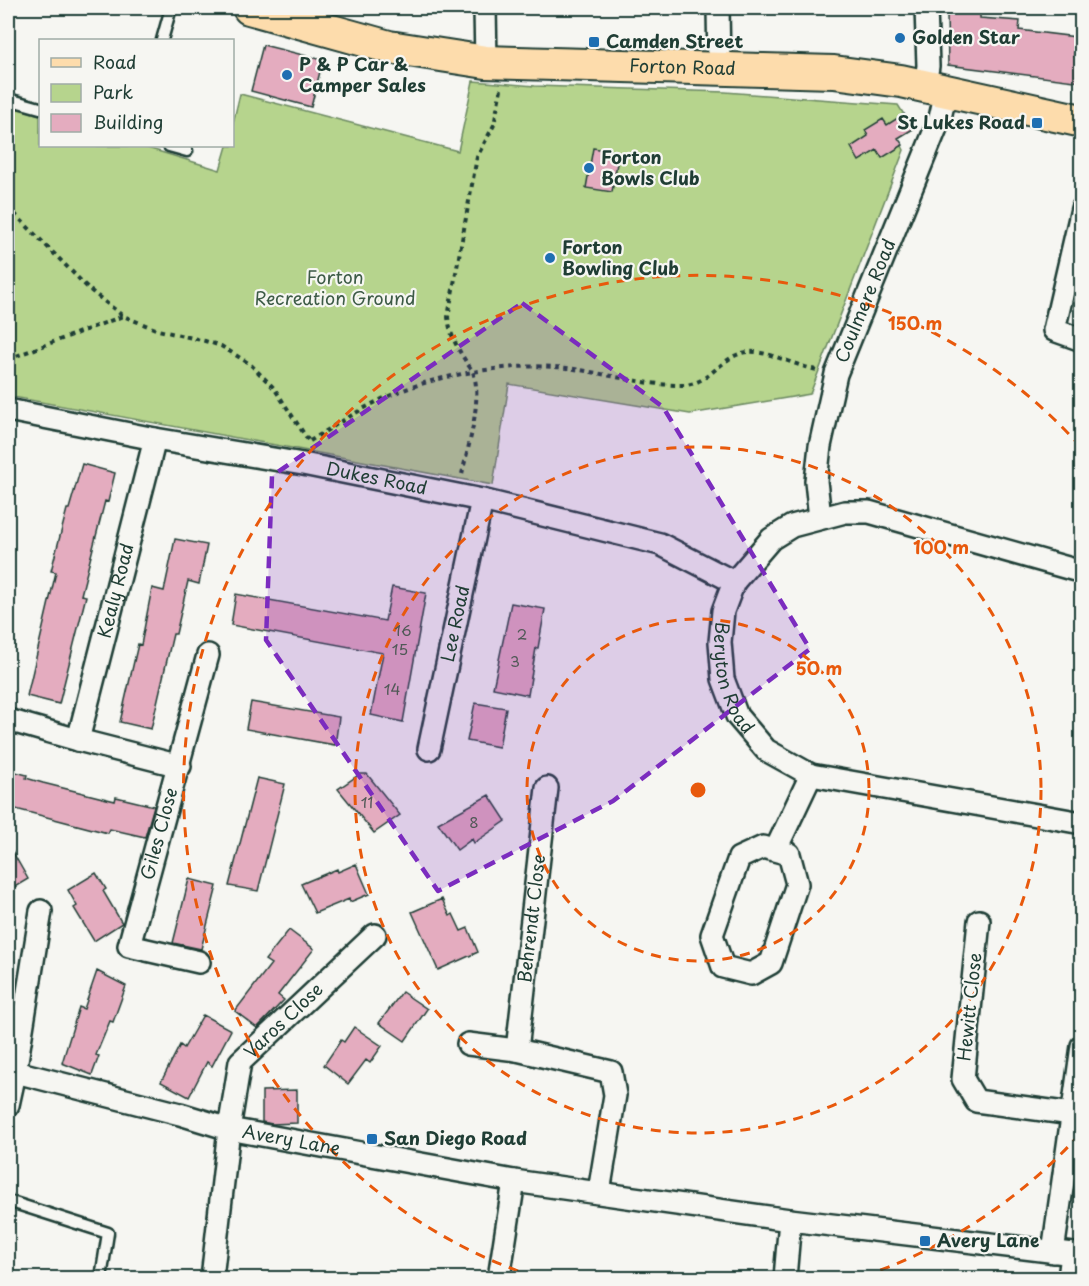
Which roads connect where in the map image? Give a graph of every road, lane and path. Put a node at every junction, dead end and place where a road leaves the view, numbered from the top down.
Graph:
1 (171, 8) edge
2 (249, 8) edge
3 (485, 8) edge
4 (718, 8) edge
5 (926, 14) edge
6 (162, 39) edge
7 (496, 62) junction
8 (719, 67) junction
9 (936, 89) junction
10 (8, 99) edge
11 (39, 108) edge
12 (1082, 121) edge
13 (172, 147) edge
14 (186, 151) dead end
15 (8, 207) edge
16 (1082, 209) edge
17 (123, 316) junction
18 (1082, 340) edge
19 (8, 359) edge
20 (473, 372) junction
21 (836, 374) junction
22 (8, 410) edge
23 (155, 439) junction
24 (310, 441) junction
25 (303, 464) junction
26 (458, 495) junction
27 (482, 500) junction
28 (820, 518) junction
29 (1082, 572) edge
30 (734, 582) junction
31 (208, 655) dead end
32 (8, 720) edge
33 (78, 740) junction
34 (429, 749) dead end
35 (180, 766) junction
36 (812, 775) junction
37 (547, 788) dead end
38 (1082, 823) edge
39 (776, 849) junction
40 (41, 911) dead end
41 (979, 921) dead end
42 (375, 934) dead end
43 (199, 962) dead end
44 (468, 1044) dead end
45 (1082, 1046) edge
46 (517, 1050) junction
47 (11, 1072) edge
48 (8, 1105) edge
49 (1072, 1114) junction
50 (229, 1129) junction
51 (514, 1181) junction
52 (599, 1192) junction
53 (8, 1201) edge
54 (790, 1220) junction
55 (1069, 1253) edge
56 (101, 1278) edge
57 (212, 1278) edge
58 (499, 1278) edge
59 (785, 1278) edge
60 (1069, 1278) edge

1 - 6 lane
2 - 7 main road, Forton Road
3 - 7 street
4 - 8 street
5 - 9 street, Coulmere Road
7 - 8 main road, Forton Road
7 - 20 path
8 - 9 main road, Forton Road
9 - 12 main road, Forton Road
9 - 21 street, Coulmere Road
10 - 11 lane
13 - 14 lane
15 - 17 path
16 - 18 street
17 - 19 path
17 - 24 path
20 - 21 path
20 - 24 path
20 - 26 path
21 - 28 street, Coulmere Road
22 - 23 street, Dukes Road
23 - 25 street, Dukes Road
23 - 33 street, Kealy Road
24 - 25 path
25 - 26 street, Dukes Road
26 - 27 street, Dukes Road
27 - 30 street, Dukes Road
27 - 34 street, Lee Road
28 - 29 street, Beryton Road
28 - 30 street, Beryton Road
30 - 36 street, Beryton Road
31 - 35 street, Giles Close
32 - 33 street
33 - 35 street
35 - 43 street, Giles Close
36 - 38 street, Beryton Road
36 - 39 street
37 - 46 street, Behrendt Close
39 - 39 street
40 - 47 street
41 - 49 street, Hewitt Close
42 - 50 street, Varos Close
44 - 46 street
45 - 49 street
46 - 52 street
47 - 48 street
47 - 50 street, Avery Lane
49 - 55 street
50 - 51 street, Avery Lane
50 - 57 street, Varos Close
51 - 52 street, Avery Lane
51 - 58 street
52 - 54 street, Avery Lane
53 - 56 lane
54 - 55 street, Avery Lane
54 - 59 street
55 - 60 street

